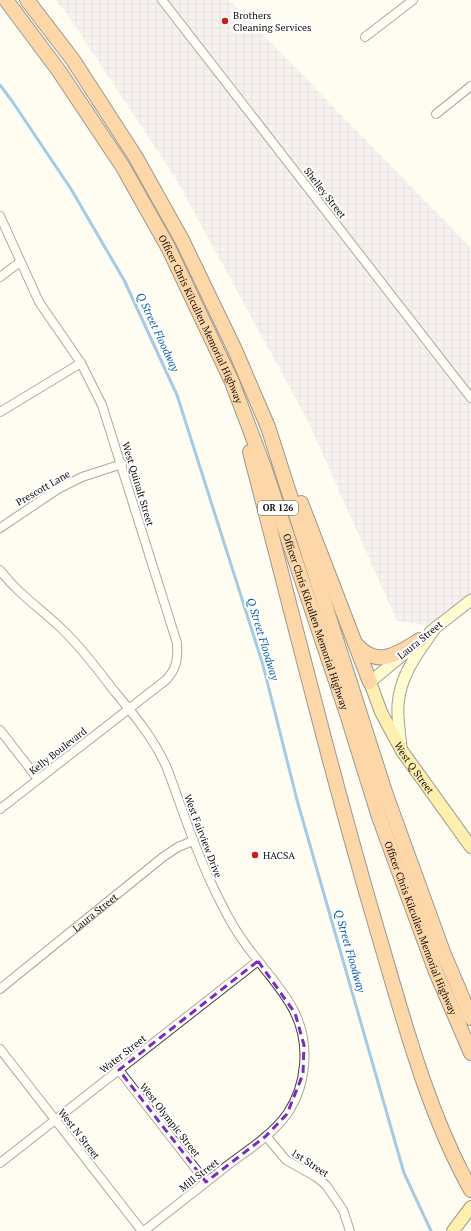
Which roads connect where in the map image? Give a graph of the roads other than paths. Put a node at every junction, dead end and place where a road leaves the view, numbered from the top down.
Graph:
1 (6, 0) edge
2 (27, 0) edge
3 (162, 0) edge
4 (413, 0) edge
5 (365, 37) dead end
6 (471, 86) edge
7 (436, 114) dead end
8 (0, 216) edge
9 (20, 262) junction
10 (0, 277) edge
11 (81, 363) junction
12 (232, 382) junction
13 (471, 398) edge
14 (0, 412) edge
15 (268, 427) junction
16 (122, 464) junction
17 (0, 528) edge
18 (0, 570) edge
19 (471, 600) edge
20 (436, 627) junction
21 (420, 640) junction
22 (355, 643) junction
23 (370, 682) junction
24 (128, 708) junction
25 (0, 730) edge
26 (402, 751) junction
27 (38, 779) junction
28 (0, 809) edge
29 (193, 841) junction
30 (471, 847) edge
31 (258, 961) junction
32 (0, 989) edge
33 (471, 1018) edge
34 (0, 1049) edge
35 (471, 1053) edge
36 (119, 1070) junction
37 (55, 1120) junction
38 (266, 1136) junction
39 (0, 1163) edge
40 (206, 1182) junction
41 (471, 1190) edge
42 (471, 1207) edge
43 (143, 1231) edge
44 (350, 1231) edge
45 (453, 1231) edge

1 - 12 highway, Officer Chris Kilcullen Memorial Highway / OR 126
2 - 15 highway, Officer Chris Kilcullen Memorial Highway / OR 126
3 - 13 street, Shelley Street
4 - 5 street
6 - 7 street
8 - 9 street, West Quinalt Street
9 - 10 street
9 - 11 street, West Quinalt Street
11 - 14 street
11 - 16 street, West Quinalt Street
12 - 35 highway, Officer Chris Kilcullen Memorial Highway / OR 126
12 - 41 highway
15 - 22 highway
15 - 33 highway, Officer Chris Kilcullen Memorial Highway / OR 126
16 - 17 street, Prescott Lane
16 - 24 street, West Quinalt Street
18 - 24 street, West Fairview Drive
19 - 20 street, Laura Street
20 - 21 street, Laura Street
20 - 26 street
21 - 22 highway
21 - 23 street, Laura Street
22 - 23 highway
23 - 26 main road, West Q Street
24 - 27 street, Kelly Boulevard
24 - 29 street, West Fairview Drive
25 - 27 street
26 - 30 main road, West Q Street
27 - 28 street, Kelly Boulevard
29 - 31 street, West Fairview Drive
29 - 32 street, Laura Street
31 - 36 street, Water Street
31 - 38 street, West Fairview Drive
34 - 37 street, West N Street
36 - 37 street, Water Street
36 - 40 street, West Olympic Street
37 - 39 street, Water Street
37 - 43 street, West N Street
38 - 40 street, Mill Street
38 - 44 street, 1st Street
40 - 43 street, Mill Street
42 - 45 main road

